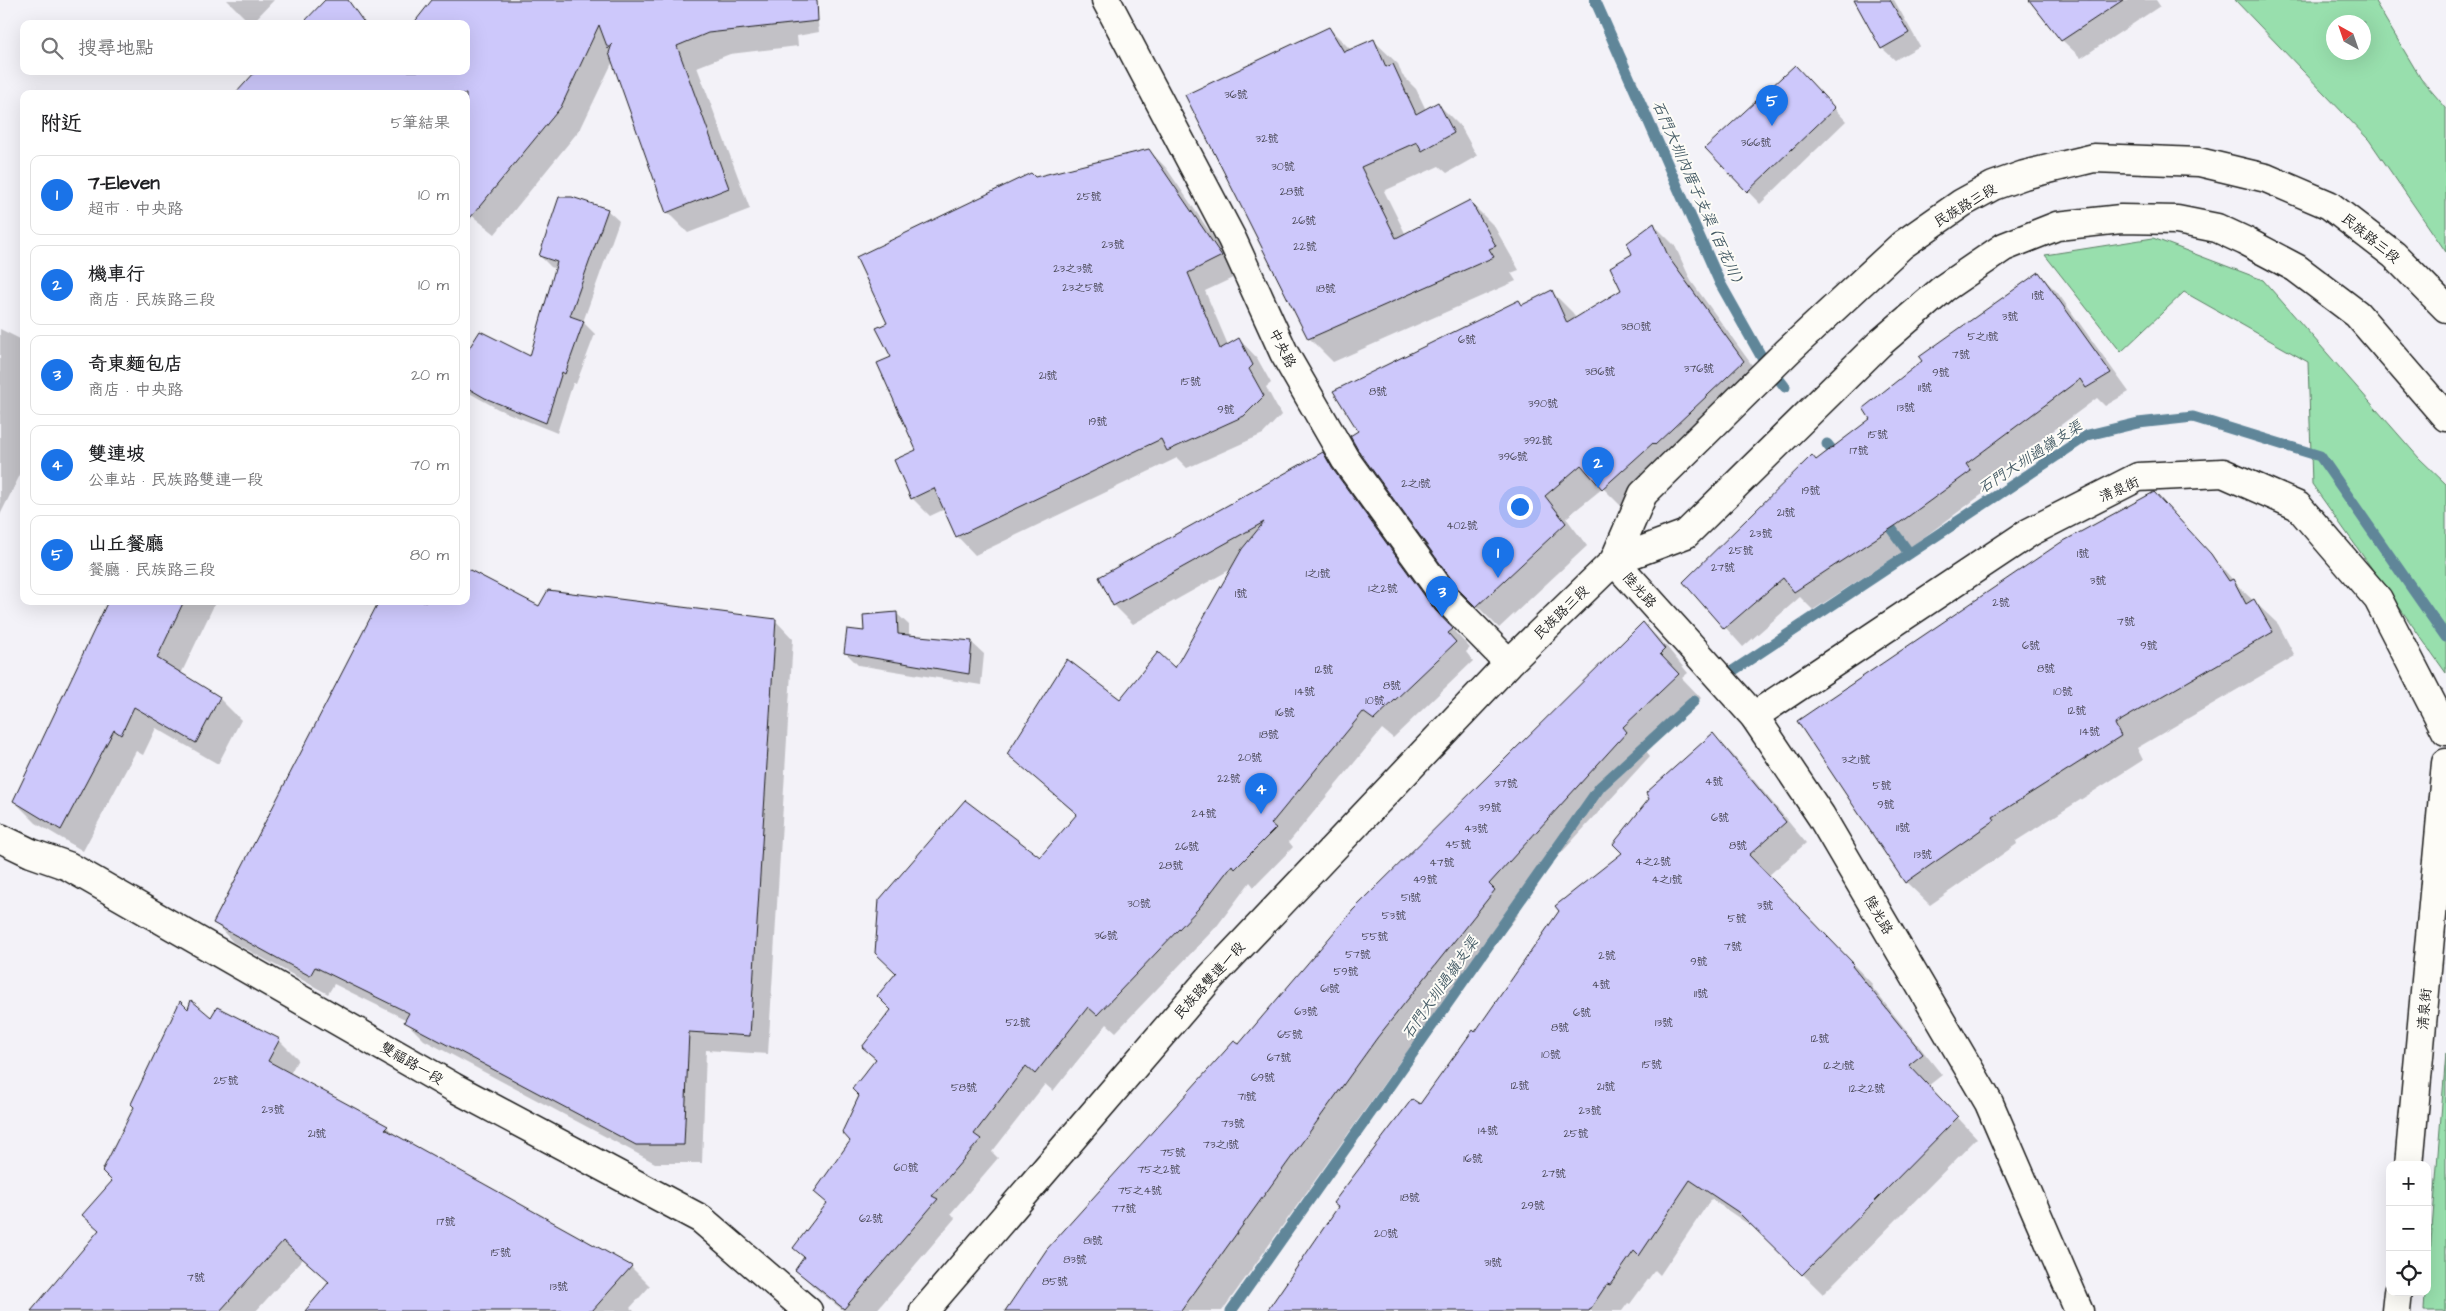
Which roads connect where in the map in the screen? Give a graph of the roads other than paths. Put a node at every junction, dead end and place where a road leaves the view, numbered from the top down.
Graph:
1 (1106, 0) edge
2 (2446, 308) edge
3 (2446, 416) edge
4 (1614, 561) junction
5 (1509, 663) junction
6 (1754, 716) junction
7 (2446, 732) edge
8 (2446, 763) edge
9 (0, 838) edge
10 (2409, 1161) edge
11 (2398, 1296) edge
12 (808, 1311) edge
13 (924, 1311) edge
14 (2080, 1311) edge
15 (2396, 1311) edge

1 - 5 street, 中央路
2 - 4 street, 民族路三段
3 - 4 street, 民族路三段
4 - 5 street, 民族路三段
4 - 6 street, 陸光路
5 - 13 street, 民族路雙連一段
6 - 7 street, 清泉街
6 - 14 street, 陸光路
8 - 10 street, 清泉街
9 - 12 street, 雙福路一段
11 - 15 street

